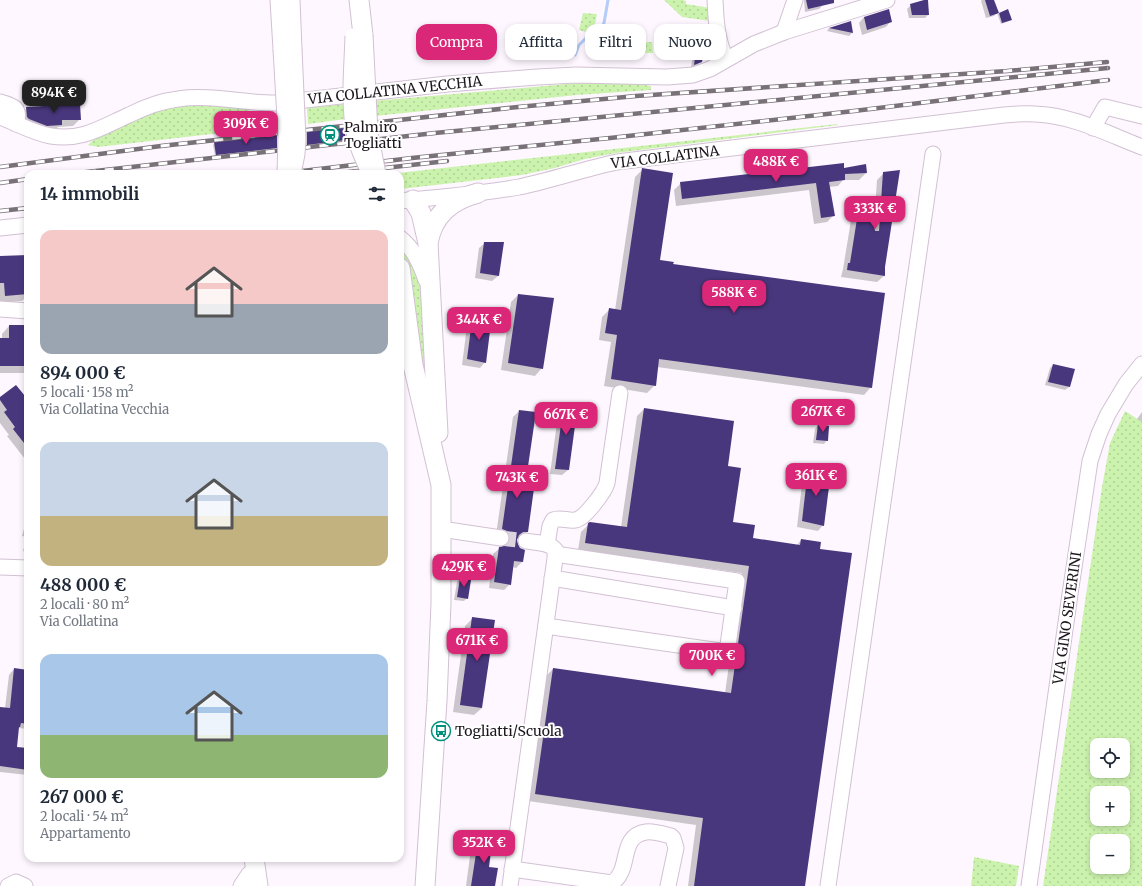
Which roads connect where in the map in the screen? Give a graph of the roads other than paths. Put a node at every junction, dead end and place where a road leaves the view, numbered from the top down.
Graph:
1 (280, 0) edge
2 (292, 0) edge
3 (354, 0) edge
4 (359, 0) edge
5 (716, 0) edge
6 (795, 0) edge
7 (887, 0) edge
8 (716, 24) edge
9 (784, 32) junction
10 (358, 36) junction
11 (288, 49) junction
12 (726, 59) edge
13 (724, 60) edge
14 (0, 102) edge
15 (1142, 116) edge
16 (0, 117) edge
17 (16, 124) junction
18 (1093, 128) junction
19 (1142, 147) edge
20 (933, 154) dead end
21 (287, 170) edge
22 (294, 170) edge
23 (368, 170) edge
24 (375, 170) edge
25 (478, 193) junction
26 (407, 201) edge
27 (24, 225) edge
28 (0, 228) edge
29 (404, 242) edge
30 (428, 243) junction
31 (404, 290) edge
32 (430, 290) junction
33 (0, 309) edge
34 (24, 311) edge
35 (0, 319) edge
36 (1142, 364) edge
37 (620, 393) dead end
38 (440, 485) junction
39 (441, 529) junction
40 (500, 538) tunnel mouth
41 (526, 542) tunnel mouth
42 (551, 549) junction
43 (0, 567) edge
44 (24, 568) edge
45 (552, 578) junction
46 (734, 608) junction
47 (546, 626) junction
48 (512, 869) junction
49 (26, 885) edge
50 (8, 886) edge
51 (425, 886) edge
52 (510, 886) edge
53 (668, 886) edge
54 (828, 886) edge
55 (1029, 886) edge

1 - 11 main road
2 - 11 street
3 - 10 street
4 - 10 main road
5 - 8 street
6 - 9 street
7 - 9 street, VIA COLLATINA VECCHIA
9 - 12 street, VIA COLLATINA VECCHIA
10 - 23 street, bridge
10 - 24 main road, bridge
11 - 21 main road, bridge
11 - 22 street, bridge
13 - 17 street, VIA COLLATINA VECCHIA
14 - 17 street
15 - 18 street
16 - 17 street, VIA COLLATINA VECCHIA
18 - 19 street, VIA COLLATINA
18 - 25 street, VIA COLLATINA
20 - 54 street
25 - 26 street, VIA COLLATINA
25 - 30 main road
26 - 30 main road
27 - 28 street
29 - 32 street
30 - 32 main road
31 - 38 main road
32 - 38 main road
33 - 34 street
33 - 35 street
36 - 55 street, VIA GINO SEVERINI
37 - 42 street
38 - 39 main road
39 - 40 street
39 - 51 main road
41 - 42 street
42 - 45 street
42 - 46 street
43 - 44 street
45 - 46 street
45 - 47 street
46 - 47 street
47 - 48 street
48 - 52 street
48 - 53 street
49 - 50 street

